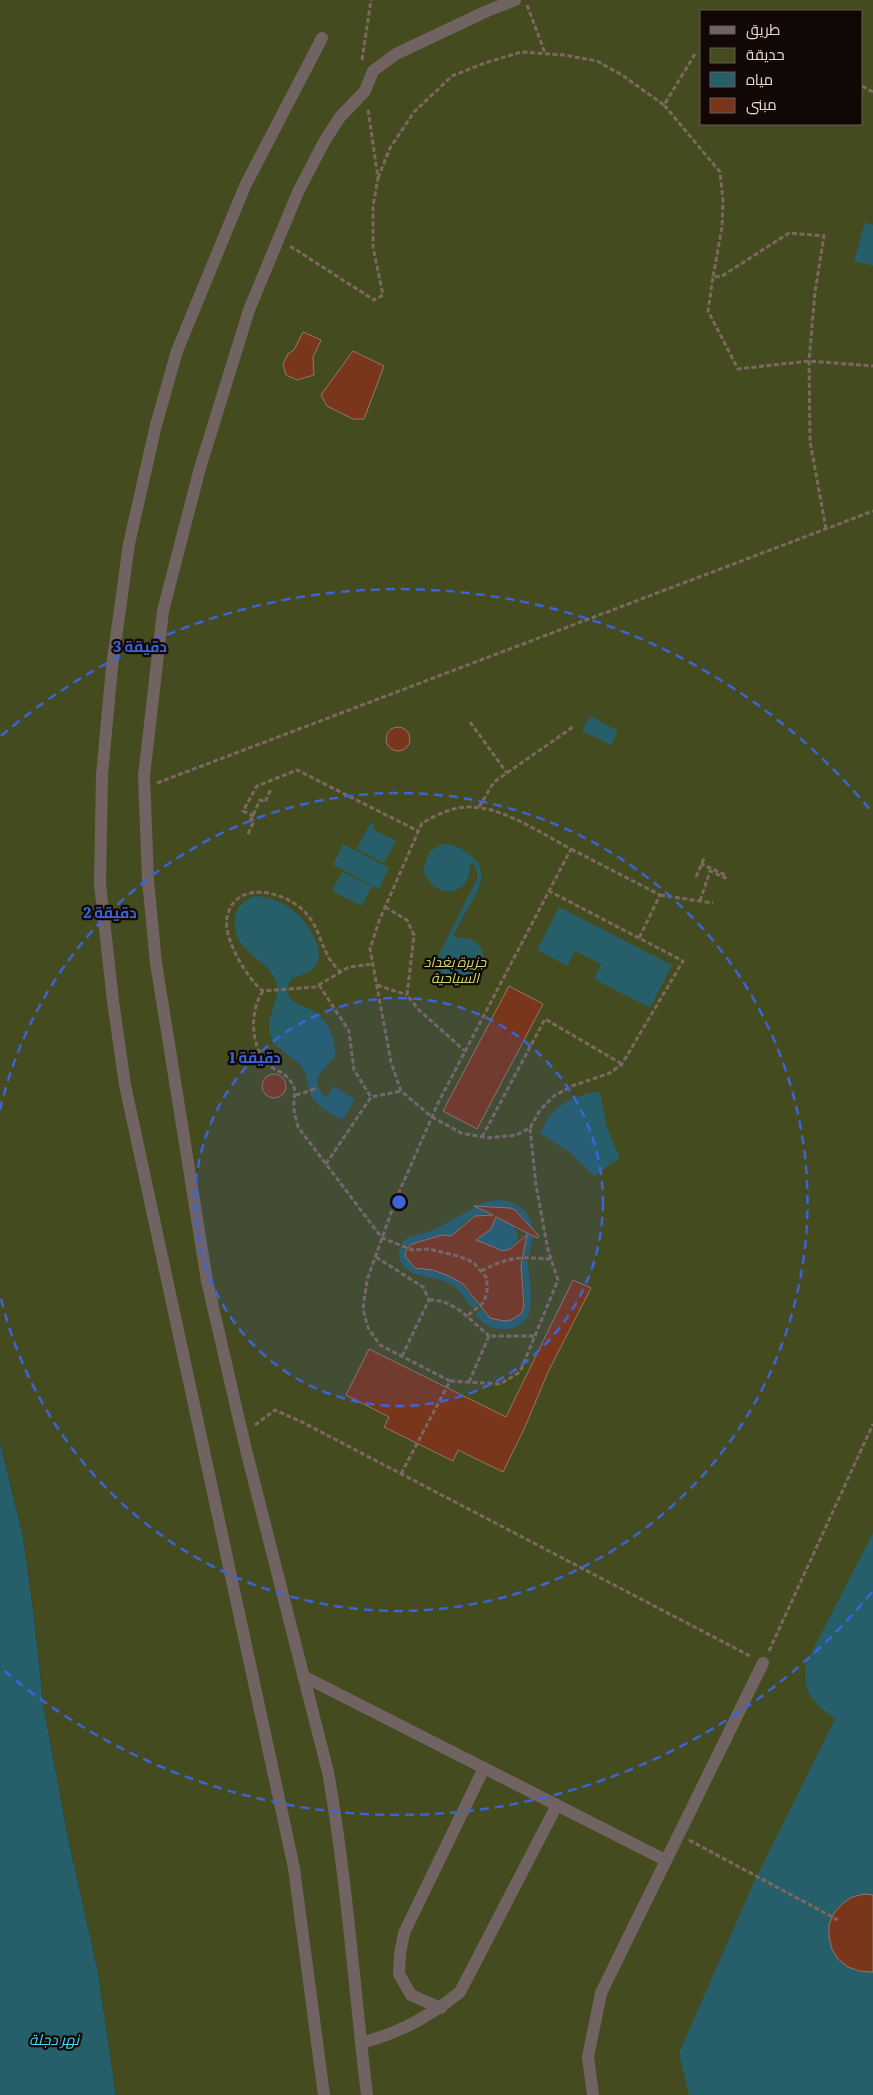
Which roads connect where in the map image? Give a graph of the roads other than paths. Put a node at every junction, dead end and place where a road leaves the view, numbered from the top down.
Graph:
1 (516, 0) edge
2 (322, 38) dead end
3 (763, 1663) road end
4 (303, 1676) junction
5 (484, 1768) junction
6 (557, 1805) junction
7 (665, 1860) junction
8 (441, 2008) junction
9 (361, 2043) junction
10 (324, 2095) edge
11 (367, 2095) edge
12 (593, 2095) edge

1 - 4 lane
2 - 10 lane
3 - 7 lane
4 - 5 lane
4 - 9 lane
5 - 6 lane
5 - 8 lane
6 - 7 lane
6 - 8 lane
7 - 12 lane
8 - 9 lane
9 - 11 lane

